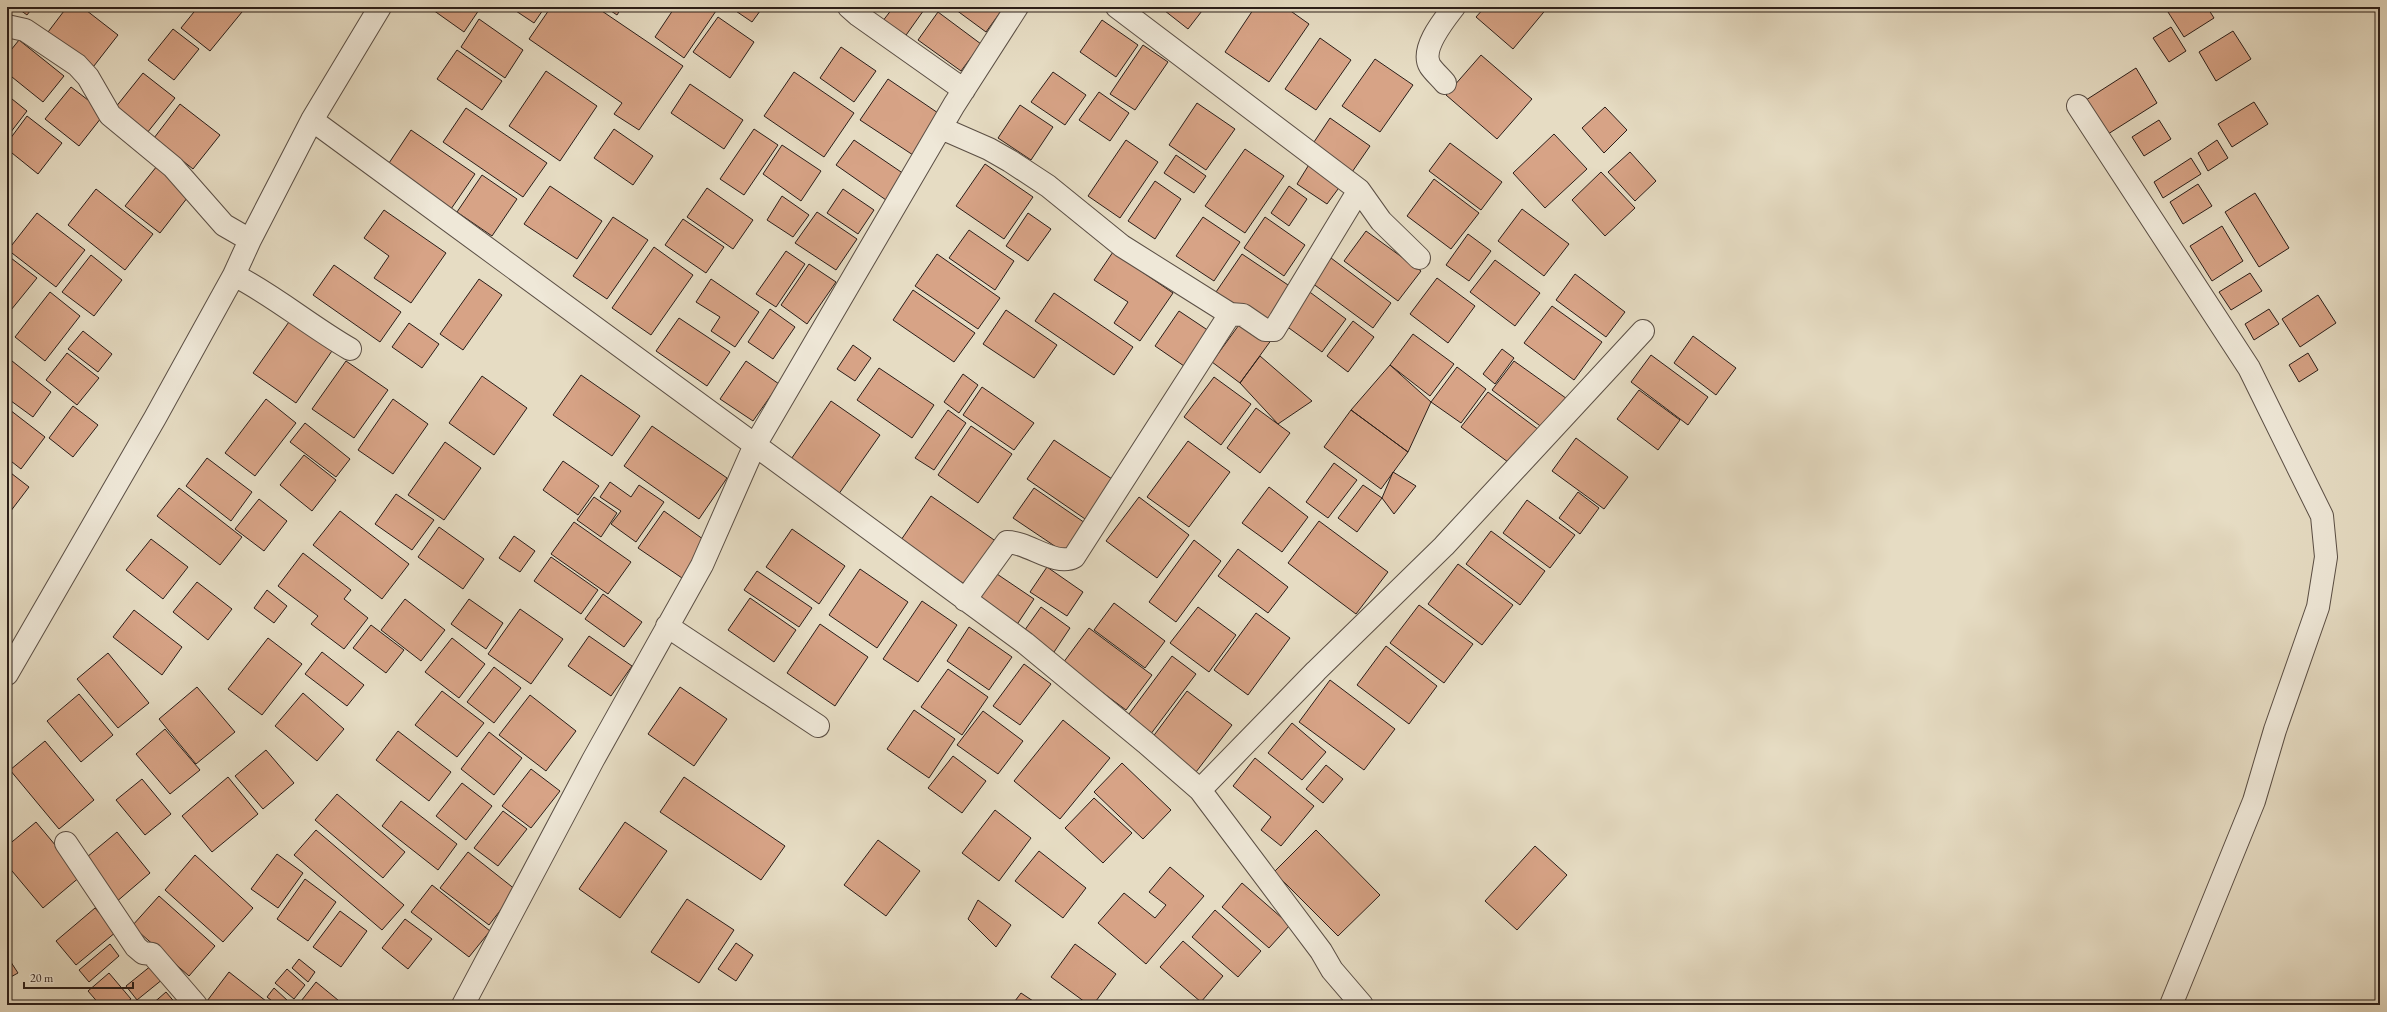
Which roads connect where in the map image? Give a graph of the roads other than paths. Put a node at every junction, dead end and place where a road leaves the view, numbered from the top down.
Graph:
1 (380, 7) edge
2 (849, 7) edge
3 (1017, 7) edge
4 (1117, 7) edge
5 (1454, 7) edge
6 (7, 26) edge
7 (1445, 83) dead end
8 (964, 90) junction
9 (2078, 106) dead end
10 (312, 120) junction
11 (941, 128) junction
12 (1359, 190) junction
13 (250, 240) junction
14 (1420, 258) dead end
15 (234, 275) junction
16 (1230, 314) junction
17 (1643, 331) dead end
18 (350, 349) dead end
19 (754, 447) junction
20 (965, 600) junction
21 (667, 626) junction
22 (7, 674) edge
23 (818, 726) dead end
24 (1200, 790) junction
25 (66, 843) dead end
26 (196, 1005) edge
27 (463, 1005) edge
28 (1362, 1005) edge
29 (2171, 1005) edge

1 - 10 street
2 - 8 street
3 - 8 street
4 - 12 street
5 - 7 street
6 - 13 street
8 - 11 street
9 - 29 street
10 - 13 street
10 - 19 street
11 - 16 street
11 - 19 street
12 - 14 street
12 - 16 street
13 - 15 street
15 - 18 street
15 - 22 street
16 - 20 street
17 - 24 street
19 - 20 street
19 - 21 street
20 - 24 street
21 - 23 street
21 - 27 street
24 - 28 street
25 - 26 street

